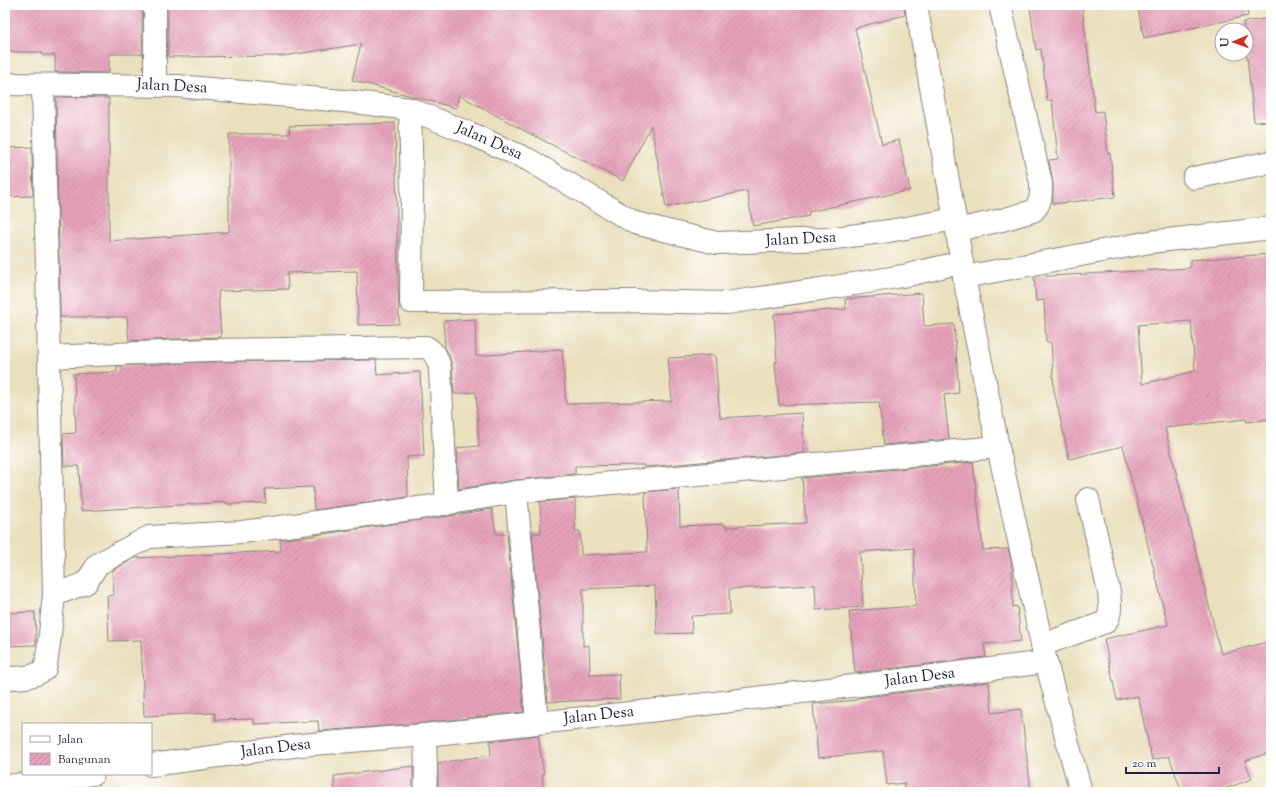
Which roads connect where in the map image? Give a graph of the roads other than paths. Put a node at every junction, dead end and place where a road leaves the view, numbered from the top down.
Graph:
1 (155, 5) edge
2 (916, 5) edge
3 (1000, 5) edge
4 (5, 84) edge
5 (44, 85) junction
6 (155, 85) junction
7 (410, 109) junction
8 (1271, 162) edge
9 (1194, 178) dead end
10 (956, 224) junction
11 (1271, 228) edge
12 (963, 269) junction
13 (49, 357) junction
14 (998, 447) junction
15 (516, 492) junction
16 (1088, 499) dead end
17 (447, 504) junction
18 (54, 596) junction
19 (1044, 654) junction
20 (5, 678) edge
21 (537, 722) junction
22 (425, 736) junction
23 (152, 765) edge
24 (90, 775) edge
25 (5, 786) edge
26 (60, 786) edge
27 (425, 792) edge
28 (1081, 792) edge

1 - 6 street
2 - 10 street
3 - 10 street, Jalan Desa
4 - 5 street, Jalan Desa
5 - 6 street, Jalan Desa
5 - 13 street
6 - 7 street, Jalan Desa
7 - 10 street, Jalan Desa
7 - 12 street
8 - 9 street
10 - 12 street
11 - 12 street
12 - 14 street
13 - 17 street
13 - 18 street
14 - 15 street
14 - 19 street
15 - 17 street
15 - 21 street
16 - 19 street, Jalan Desa
17 - 18 street
18 - 20 street
19 - 21 street, Jalan Desa
19 - 28 street
21 - 22 street, Jalan Desa
22 - 23 street, Jalan Desa
22 - 27 street
24 - 26 street
25 - 26 street

